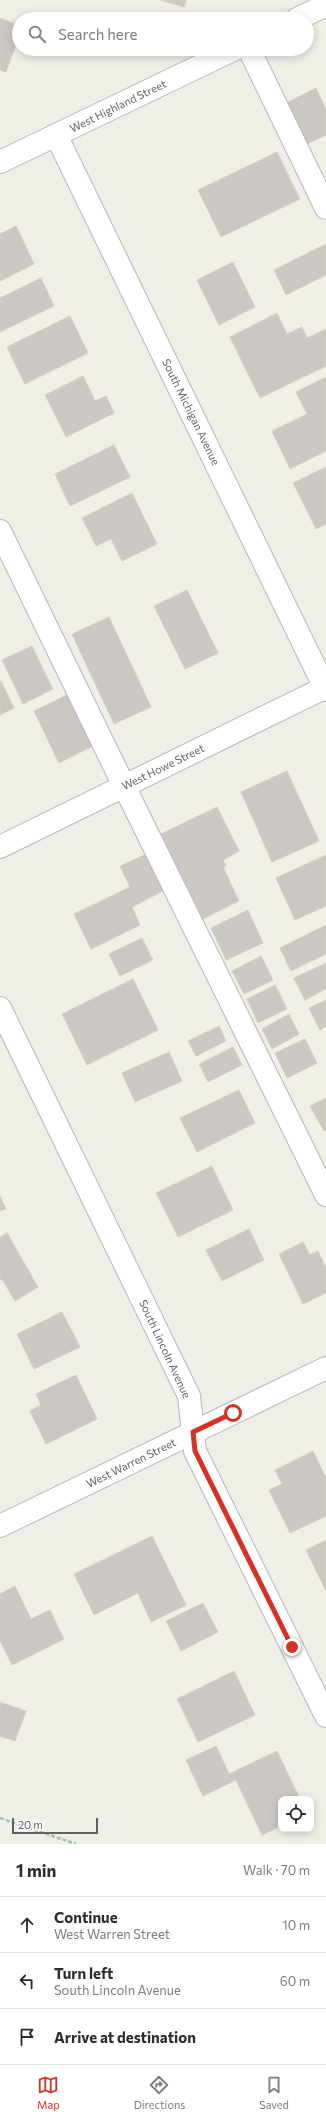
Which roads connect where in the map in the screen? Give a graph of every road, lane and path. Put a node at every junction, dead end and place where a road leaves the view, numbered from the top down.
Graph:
1 (326, 5) edge
2 (312, 12) edge
3 (220, 56) edge
4 (252, 56) edge
5 (56, 135) junction
6 (0, 162) edge
7 (326, 208) edge
8 (0, 531) edge
9 (326, 688) edge
10 (124, 786) junction
11 (0, 847) edge
12 (0, 1008) edge
13 (326, 1195) edge
14 (326, 1368) edge
15 (193, 1432) junction
16 (2, 1522) edge
17 (326, 1716) edge
18 (0, 1818) edge
19 (76, 1844) edge

1 - 2 street
3 - 5 street, West Highland Street
4 - 7 street
5 - 6 street, West Highland Street
5 - 9 street, South Michigan Avenue
8 - 10 street
9 - 10 street, West Howe Street
10 - 11 street, West Howe Street
10 - 13 street
12 - 15 street, South Lincoln Avenue
14 - 15 street, West Warren Street
15 - 16 street, West Warren Street
15 - 17 street, South Lincoln Avenue
18 - 19 path

